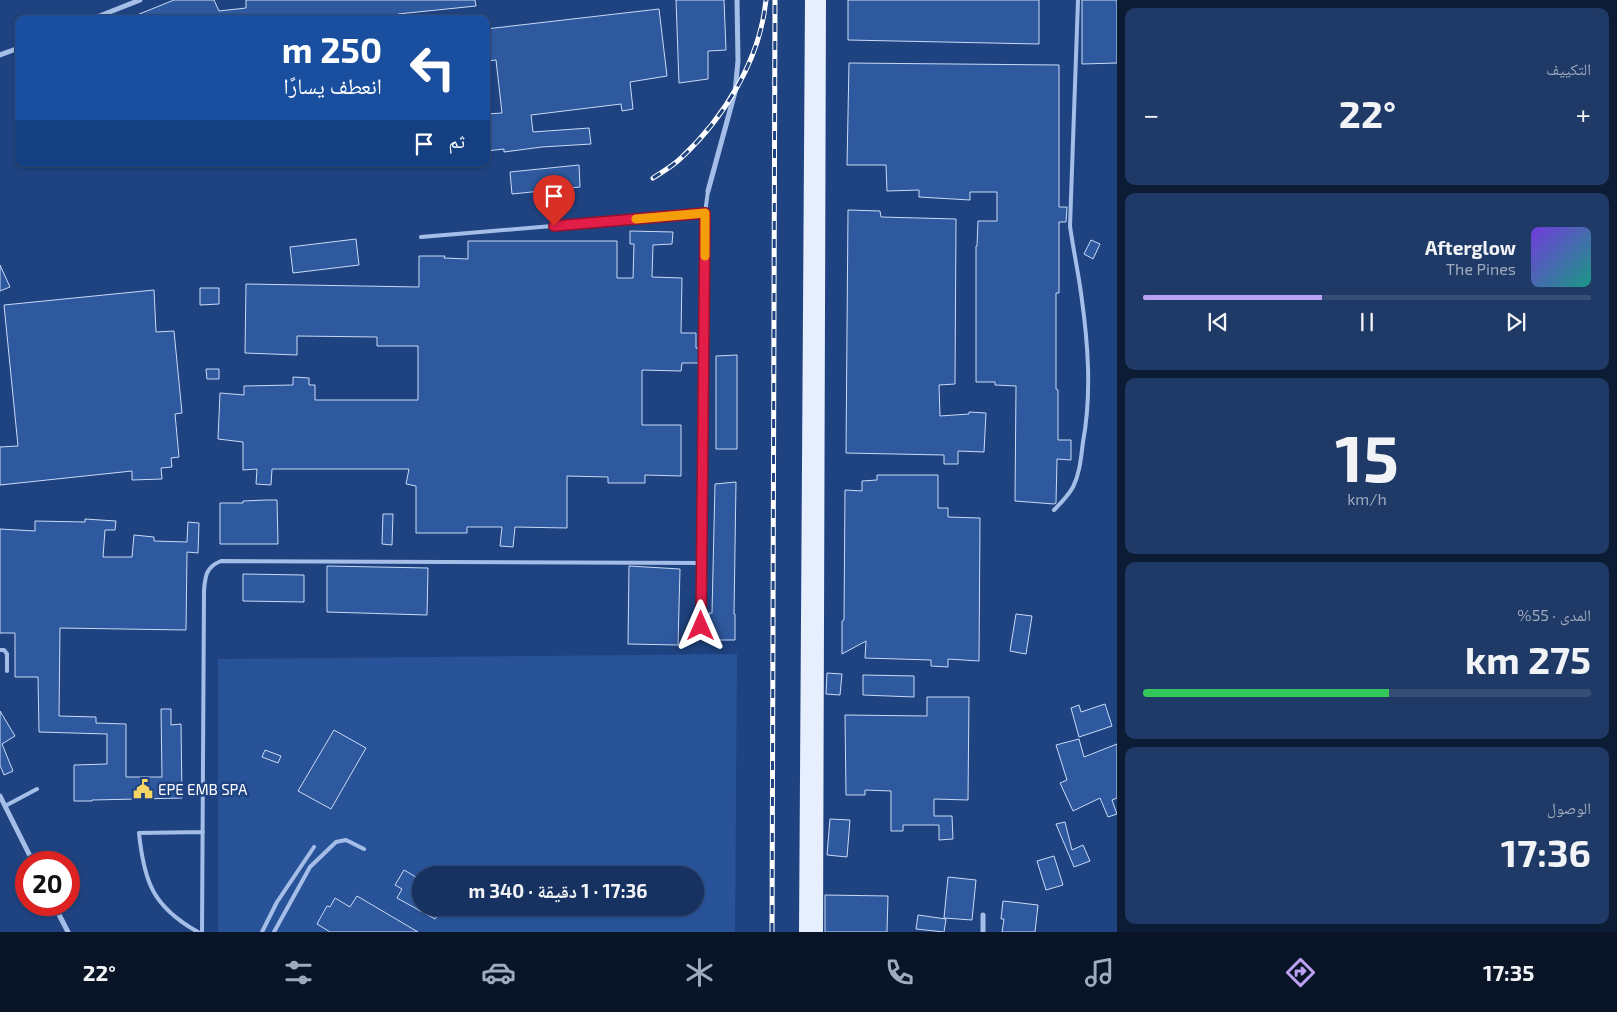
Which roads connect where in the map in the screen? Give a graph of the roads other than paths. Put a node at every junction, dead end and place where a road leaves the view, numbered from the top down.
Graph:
1 (140, 0) edge
2 (737, 0) edge
3 (811, 0) edge
4 (820, 0) edge
5 (1078, 0) edge
6 (102, 15) edge
7 (15, 49) edge
8 (0, 55) edge
9 (708, 191) joint
10 (705, 213) junction
11 (421, 237) dead end
12 (1054, 510) dead end
13 (702, 563) junction
14 (701, 626) dead end
15 (0, 650) edge
16 (6, 671) dead end
17 (37, 789) dead end
18 (0, 796) edge
19 (811, 804) junction
20 (5, 806) junction
21 (203, 832) junction
22 (314, 847) dead end
23 (364, 849) dead end
24 (28, 851) edge
25 (984, 915) dead end
26 (60, 916) edge
27 (68, 932) edge
28 (198, 932) edge
29 (202, 932) edge
30 (262, 932) edge
31 (274, 932) edge
32 (805, 932) edge
33 (817, 932) edge
34 (983, 932) edge

1 - 6 street
2 - 9 street
3 - 19 main road
4 - 19 main road
5 - 12 lane
7 - 8 street
9 - 10 lane
10 - 11 lane
10 - 13 lane
13 - 14 lane
13 - 21 lane
15 - 16 lane
17 - 20 lane
18 - 20 street
19 - 32 main road
19 - 33 main road
20 - 24 street
21 - 28 lane
21 - 29 lane
22 - 30 lane
23 - 31 lane
25 - 34 street
26 - 27 street

